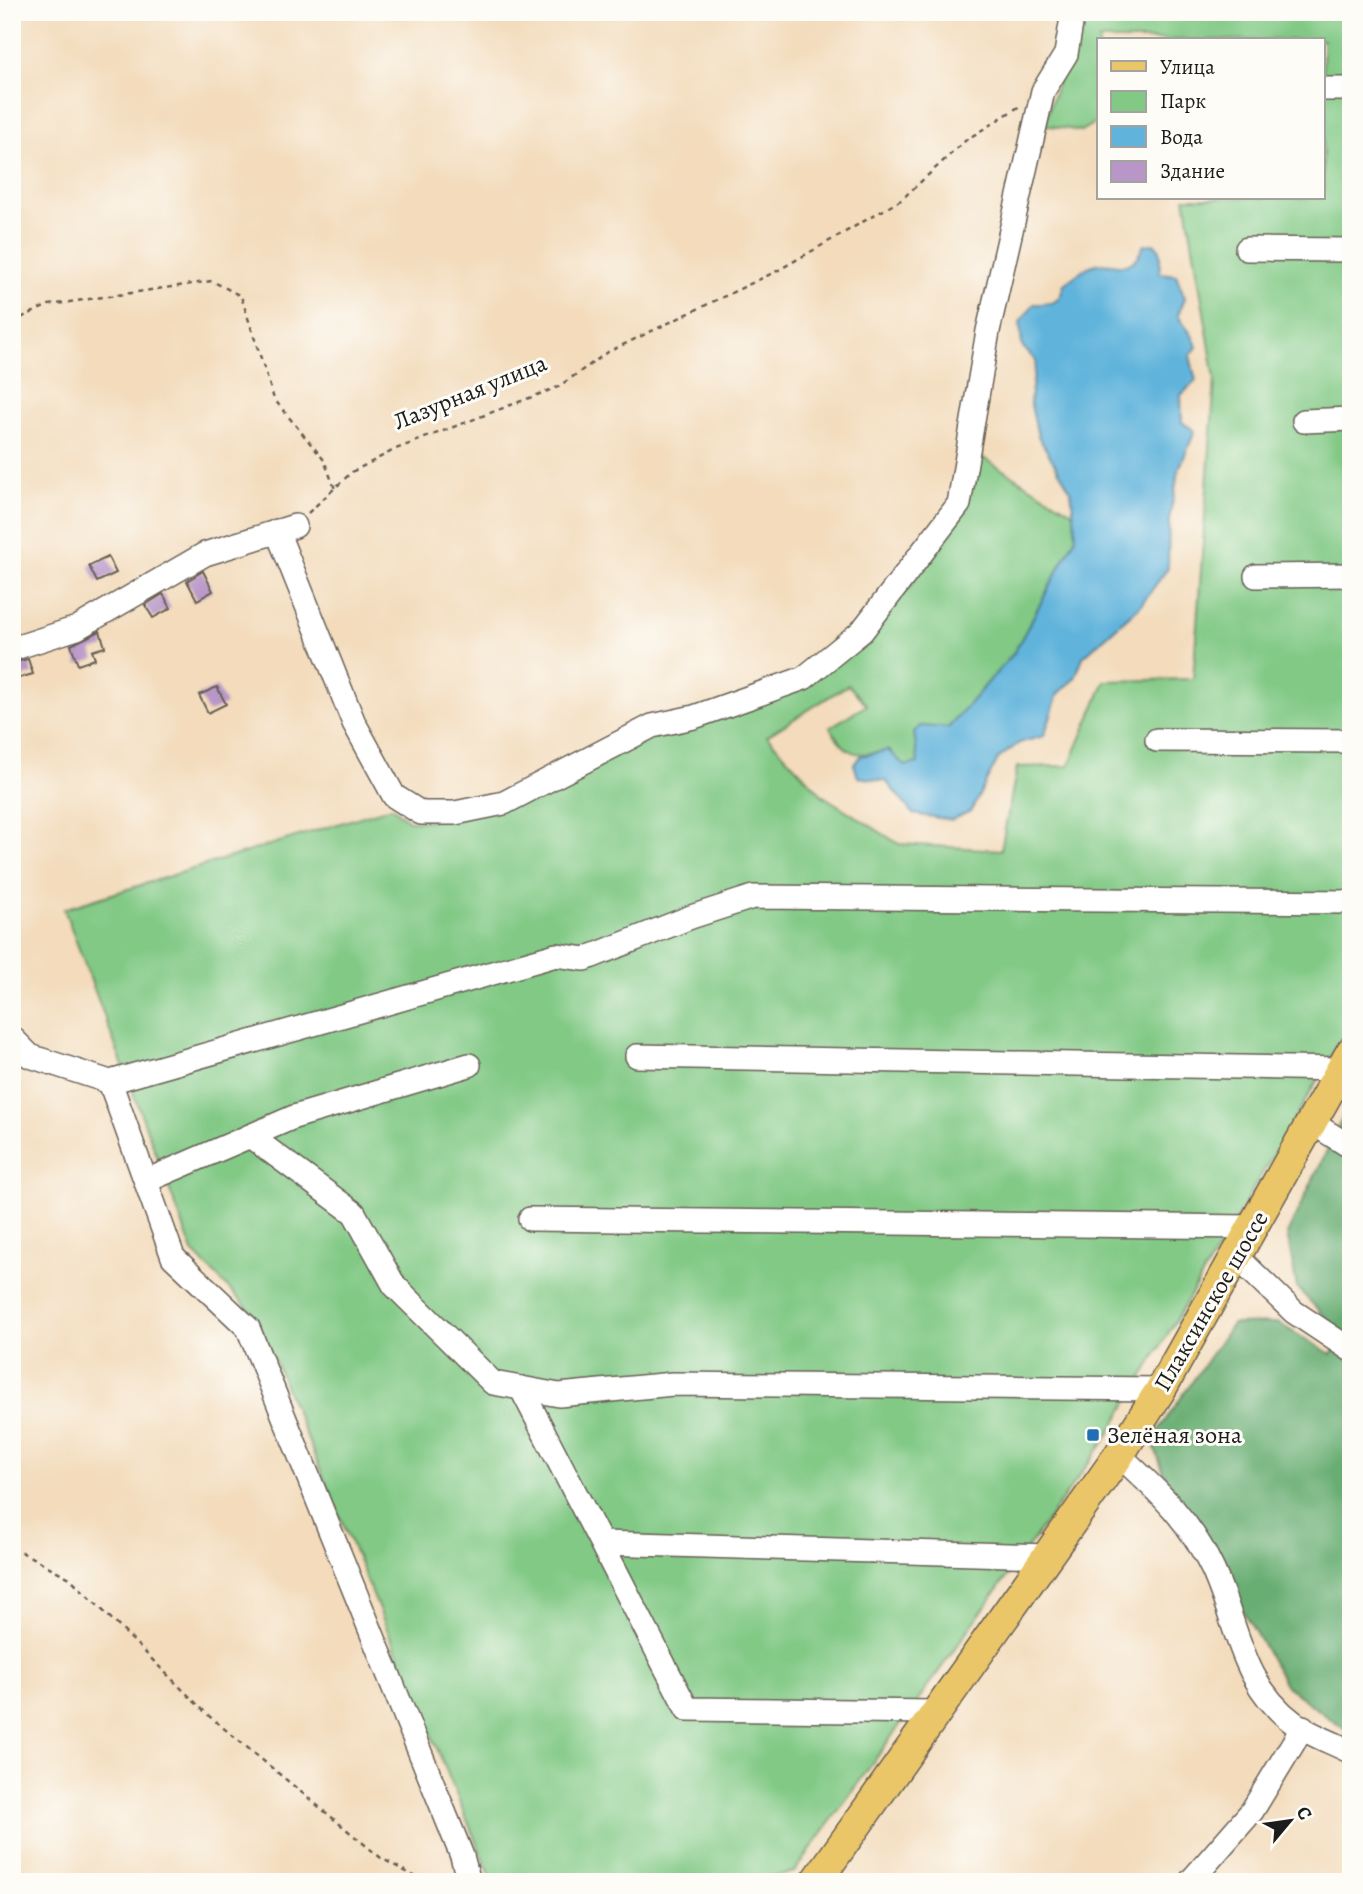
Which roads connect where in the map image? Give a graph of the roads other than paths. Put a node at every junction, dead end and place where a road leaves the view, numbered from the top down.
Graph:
1 (1073, 12) edge
2 (1324, 89) edge
3 (1351, 89) edge
4 (1247, 249) dead end
5 (1351, 250) edge
6 (1351, 419) edge
7 (1304, 421) dead end
8 (1351, 575) edge
9 (1256, 576) dead end
10 (12, 649) edge
11 (1157, 740) dead end
12 (1351, 741) edge
13 (1351, 902) edge
14 (12, 1038) edge
15 (637, 1056) dead end
16 (21, 1059) edge
17 (1346, 1060) edge
18 (469, 1065) dead end
19 (110, 1082) junction
20 (1311, 1123) junction
21 (250, 1136) junction
22 (1351, 1147) edge
23 (146, 1181) junction
24 (530, 1219) dead end
25 (1253, 1227) junction
26 (1236, 1256) junction
27 (1351, 1350) edge
28 (521, 1388) junction
29 (1161, 1389) junction
30 (1119, 1455) junction
31 (602, 1543) junction
32 (1047, 1556) junction
33 (935, 1712) junction
34 (1303, 1727) junction
35 (1351, 1752) edge
36 (469, 1882) edge
37 (816, 1882) edge
38 (1190, 1882) edge

1 - 10 street
2 - 3 street
4 - 5 street
6 - 7 street
8 - 9 street
11 - 12 street
13 - 19 street
14 - 16 street
15 - 17 street
16 - 19 street
17 - 20 main road, Плаксинское шоссе
18 - 21 street
19 - 23 street
20 - 22 street
20 - 25 main road, Плаксинское шоссе
21 - 23 street
21 - 28 street
23 - 36 street
24 - 25 street
25 - 26 main road, Плаксинское шоссе
26 - 27 street
26 - 29 main road, Плаксинское шоссе
28 - 29 street
28 - 31 street
29 - 30 main road, Плаксинское шоссе
30 - 32 main road, Плаксинское шоссе
30 - 34 street
31 - 32 street
31 - 33 street
32 - 33 main road, Плаксинское шоссе
33 - 37 main road, Плаксинское шоссе
34 - 35 street
34 - 38 street

